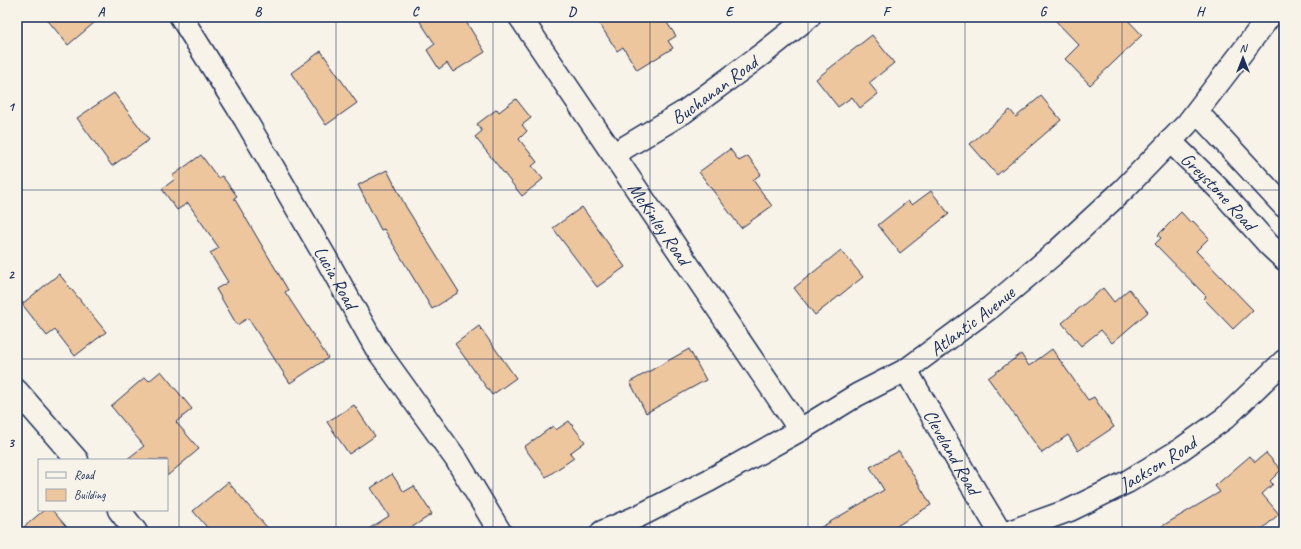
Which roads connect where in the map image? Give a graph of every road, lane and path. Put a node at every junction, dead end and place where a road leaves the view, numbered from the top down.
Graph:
1 (181, 17) edge
2 (520, 17) edge
3 (809, 17) edge
4 (1269, 17) edge
5 (1197, 112) junction
6 (1170, 141) junction
7 (614, 154) junction
8 (1284, 206) edge
9 (1284, 259) edge
10 (1284, 360) edge
11 (906, 370) junction
12 (17, 391) edge
13 (800, 430) junction
14 (76, 459) edge
15 (120, 511) edge
16 (136, 532) edge
17 (500, 532) edge
18 (602, 532) edge
19 (1000, 532) edge
20 (1010, 532) edge

1 - 17 street, Lucia Road
2 - 7 street, McKinley Road
3 - 7 street, Buchanan Road
4 - 5 street, Atlantic Avenue
5 - 6 street, Atlantic Avenue
5 - 8 street, Greystone Road
6 - 9 street, Greystone Road
6 - 11 street, Atlantic Avenue
7 - 13 street, McKinley Road
10 - 20 street, Jackson Road
11 - 13 street, Atlantic Avenue
11 - 19 street, Cleveland Road
12 - 14 street
13 - 18 street, Atlantic Avenue
15 - 16 street

